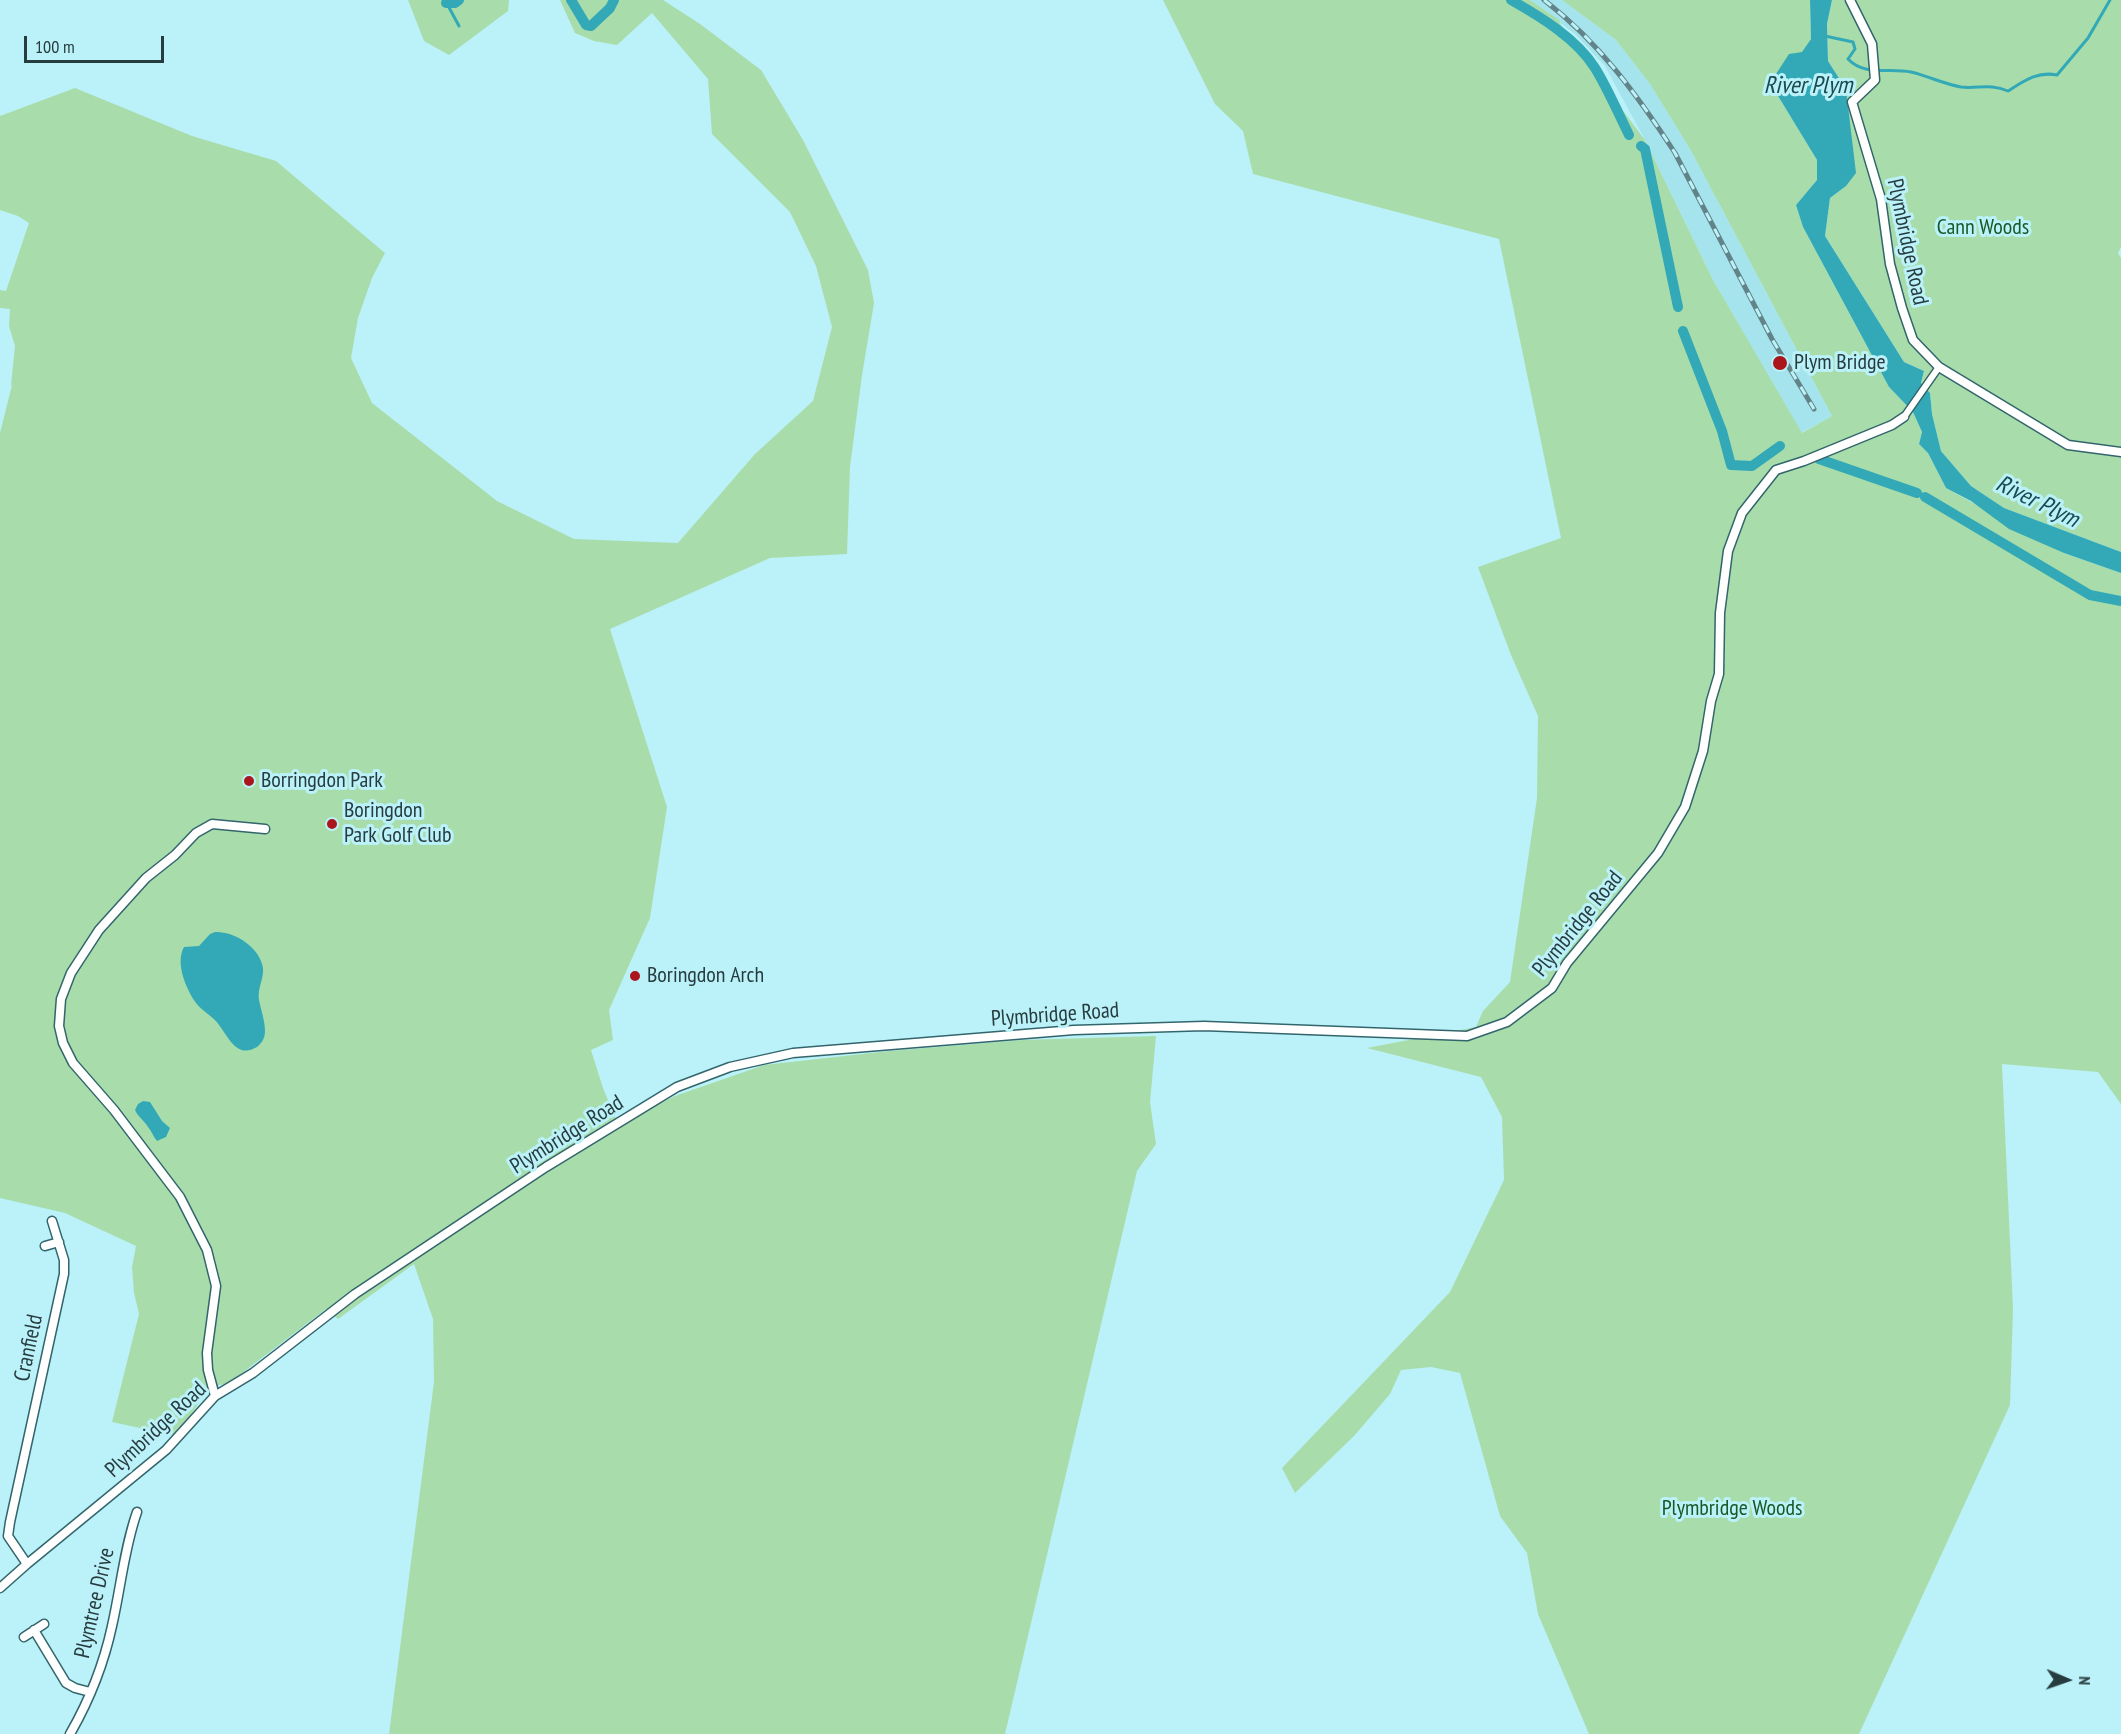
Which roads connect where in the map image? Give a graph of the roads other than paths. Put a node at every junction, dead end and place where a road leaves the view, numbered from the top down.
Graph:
1 (1850, 0) edge
2 (1939, 368) junction
3 (1905, 417) joint
4 (2121, 452) edge
5 (265, 829) dead end
6 (52, 1221) dead end
7 (59, 1242) junction
8 (45, 1246) dead end
9 (215, 1396) junction
10 (137, 1512) dead end
11 (27, 1564) junction
12 (0, 1588) edge
13 (44, 1624) dead end
14 (34, 1630) junction
15 (24, 1637) dead end
16 (90, 1692) junction
17 (70, 1734) edge

1 - 2 street, Plymbridge Road
2 - 3 street
2 - 4 street, Plymbridge Road
3 - 9 street, Plymbridge Road
5 - 9 street
6 - 7 street, Cranfield
7 - 8 street
7 - 11 street, Cranfield
9 - 11 street, Plymbridge Road
10 - 16 street, Plymtree Drive
11 - 12 street, Plymbridge Road
13 - 14 street
14 - 15 street
14 - 16 street
16 - 17 street, Plymtree Drive

